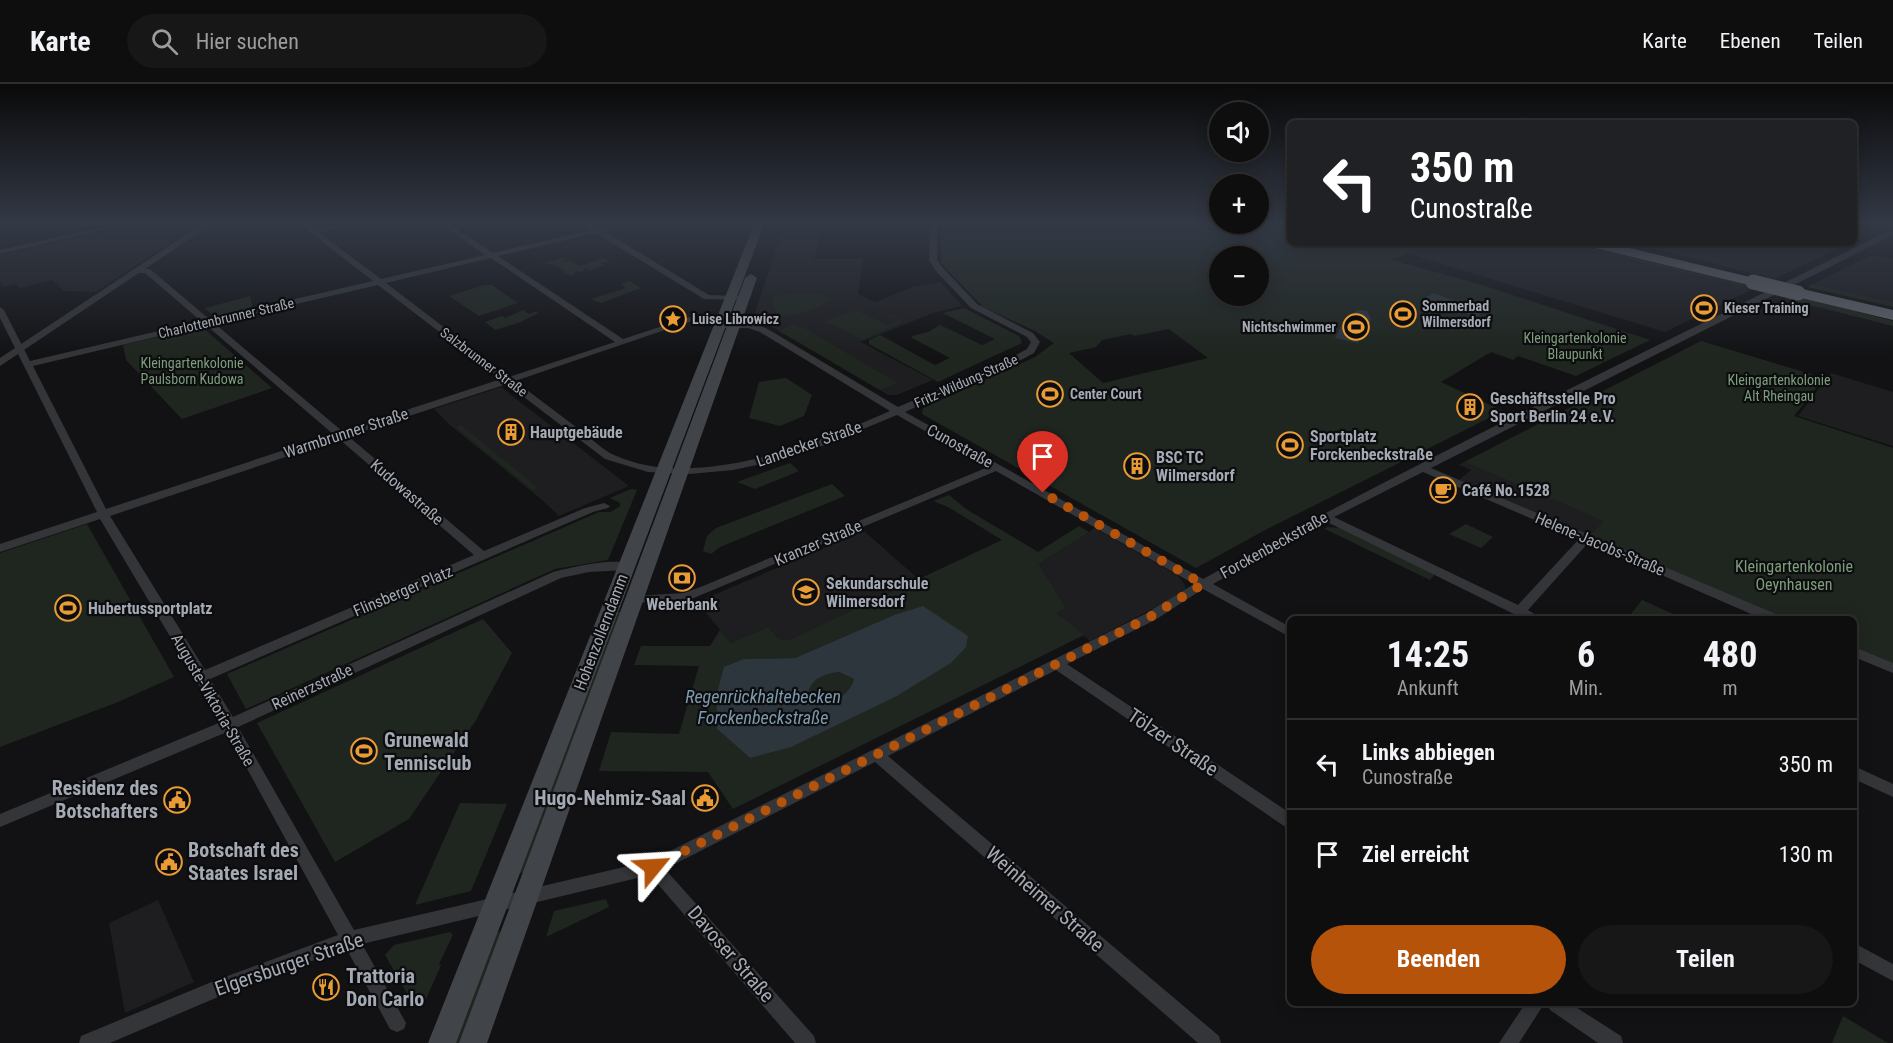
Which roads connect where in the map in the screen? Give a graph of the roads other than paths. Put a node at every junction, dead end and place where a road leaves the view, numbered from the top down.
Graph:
1 (144, 267) edge
2 (359, 267) edge
3 (443, 267) edge
4 (509, 267) edge
5 (657, 267) edge
6 (746, 267) edge
7 (751, 267) edge
8 (938, 267) edge
9 (1693, 267) edge
10 (1706, 267) edge
11 (1715, 267) edge
12 (1824, 267) edge
13 (138, 271) junction
14 (1723, 271) junction
15 (1755, 280) junction
16 (379, 282) junction
17 (1800, 291) junction
18 (737, 298) junction
19 (0, 310) edge
20 (1893, 310) edge
21 (1893, 317) edge
22 (693, 319) dead end
23 (208, 322) junction
24 (727, 325) junction
25 (621, 342) junction
26 (21, 350) junction
27 (0, 363) edge
28 (28, 364) junction
29 (508, 380) junction
30 (899, 411) junction
31 (341, 435) junction
32 (997, 467) junction
33 (1422, 468) junction
34 (673, 470) junction
35 (604, 506) dead end
36 (103, 514) junction
37 (1325, 517) junction
38 (1587, 538) junction
39 (0, 548) edge
40 (483, 556) junction
41 (626, 566) junction
42 (1203, 584) junction
43 (634, 600) junction
44 (1520, 611) junction
45 (1530, 616) edge
46 (1769, 616) edge
47 (1287, 631) edge
48 (1857, 653) edge
49 (1057, 664) junction
50 (1893, 668) edge
51 (201, 677) junction
52 (229, 725) junction
53 (877, 756) junction
54 (1857, 773) edge
55 (1893, 791) edge
56 (1287, 819) edge
57 (0, 821) edge
58 (653, 867) junction
59 (526, 896) junction
60 (496, 902) junction
61 (349, 939) junction
62 (1857, 953) edge
63 (1893, 973) edge
64 (1534, 1006) edge
65 (1559, 1006) edge
66 (397, 1023) dead end
67 (88, 1043) edge
68 (442, 1043) edge
69 (472, 1043) edge
70 (807, 1043) edge
71 (1212, 1043) edge
72 (1508, 1043) edge
73 (1614, 1043) edge

1 - 13 street
2 - 16 street, Salzbrunner Straße
3 - 16 street, Charlottenbrunner Straße
4 - 25 street
5 - 18 street
6 - 18 main road, Hohenzollerndamm
7 - 18 main road, Hohenzollerndamm
8 - 30 street, Fritz-Wildung-Straße
9 - 15 highway
10 - 14 highway
11 - 14 highway
12 - 33 street, Forckenbeckstraße
13 - 23 street, Kudowastraße
13 - 26 street
14 - 15 highway
15 - 17 highway, bridge
16 - 23 street, Charlottenbrunner Straße
16 - 29 street, Salzbrunner Straße
17 - 20 highway
17 - 21 highway
18 - 24 main road, Hohenzollerndamm
19 - 26 street, Auguste-Viktoria-Straße
22 - 25 street, Warmbrunner Straße
23 - 28 street, Charlottenbrunner Straße
23 - 31 street, Kudowastraße
24 - 30 street, Cunostraße
24 - 34 main road, Hohenzollerndamm
25 - 29 street, Warmbrunner Straße
26 - 27 street
26 - 28 street, Auguste-Viktoria-Straße
28 - 36 street, Auguste-Viktoria-Straße
29 - 31 street, Warmbrunner Straße
29 - 34 street, Salzbrunner Straße
30 - 32 street, Cunostraße
30 - 34 street, Landecker Straße
31 - 36 street, Warmbrunner Straße
31 - 40 street, Kudowastraße
32 - 42 street, Cunostraße
32 - 43 street, Kranzer Straße
33 - 37 street, Forckenbeckstraße
33 - 38 street, Helene-Jacobs-Straße
34 - 41 main road, Hohenzollerndamm
34 - 43 main road, Hohenzollerndamm
35 - 40 street, Flinsberger Platz
36 - 39 street, Warmbrunner Straße
36 - 51 street, Auguste-Viktoria-Straße
37 - 42 street, Forckenbeckstraße
37 - 44 street
38 - 44 street
38 - 46 street, Helene-Jacobs-Straße
40 - 51 street, Flinsberger Platz
41 - 52 street, Reinerzstraße
41 - 60 main road, Hohenzollerndamm
42 - 47 street, Cunostraße
42 - 49 street, Forckenbeckstraße
43 - 59 main road, Hohenzollerndamm
44 - 45 street
48 - 50 street
49 - 53 street, Forckenbeckstraße
49 - 56 street, Tölzer Straße
51 - 52 street, Auguste-Viktoria-Straße
52 - 57 street, Reinerzstraße
52 - 61 street, Auguste-Viktoria-Straße
53 - 58 street, Forckenbeckstraße
53 - 71 street, Weinheimer Straße
54 - 55 street
58 - 59 street, Forckenbeckstraße
58 - 70 street, Davoser Straße
59 - 60 street, Forckenbeckstraße
59 - 69 main road, Hohenzollerndamm
60 - 61 street, Elgersburger Straße
60 - 68 main road, Hohenzollerndamm
61 - 66 street, Auguste-Viktoria-Straße
61 - 67 street, Elgersburger Straße
62 - 63 street
64 - 72 street
65 - 73 street

